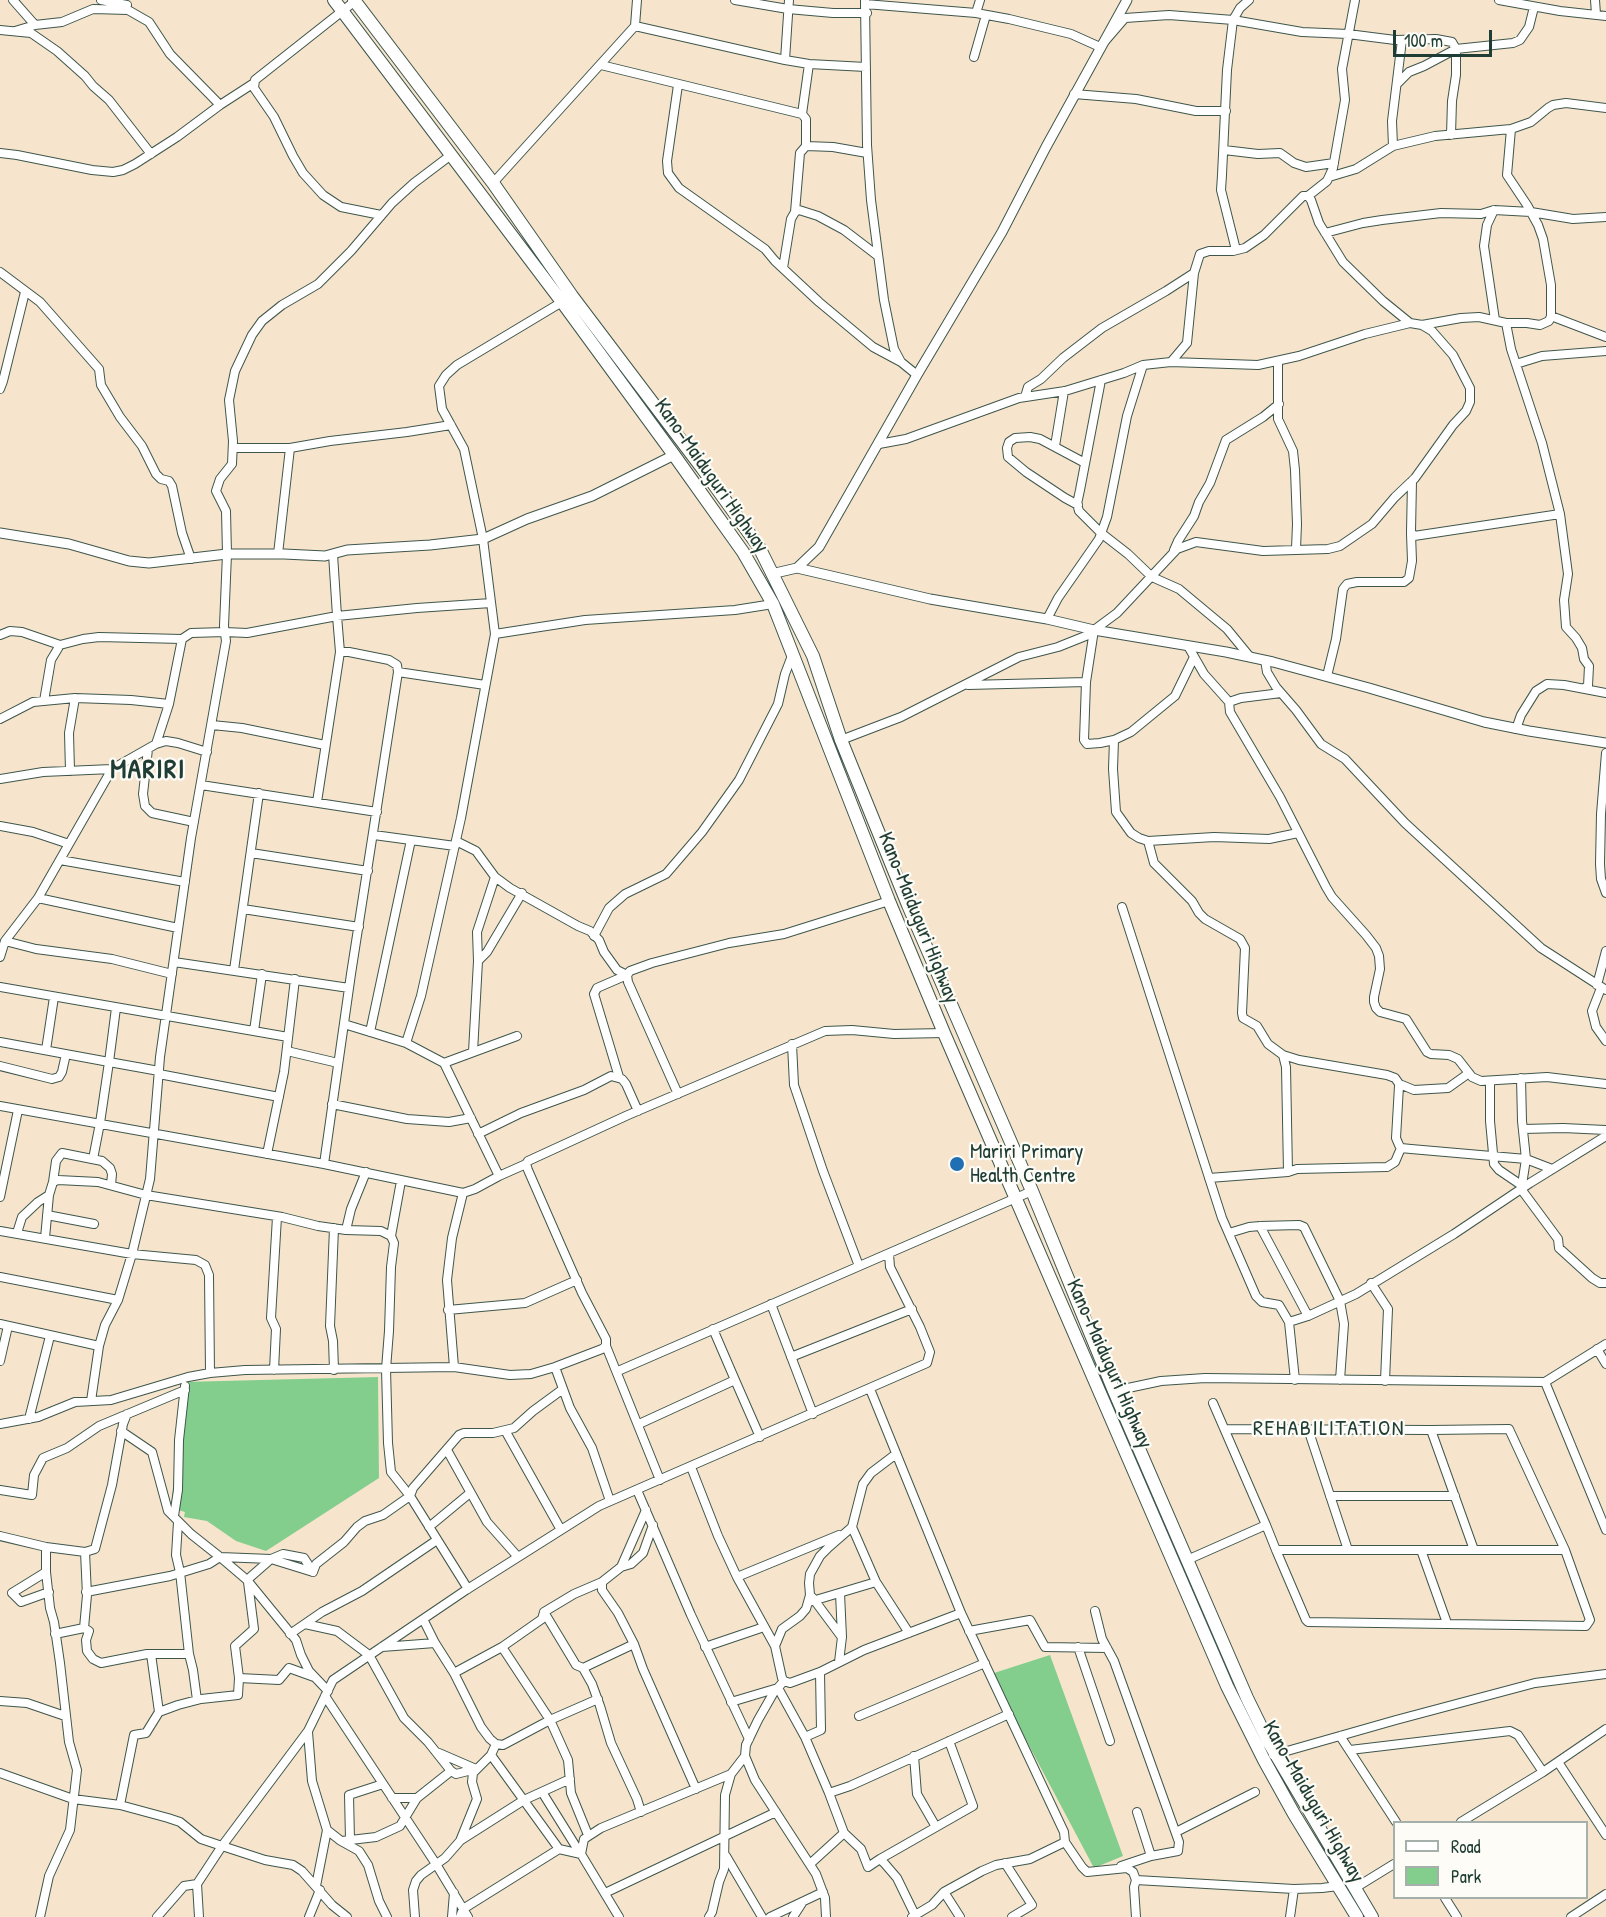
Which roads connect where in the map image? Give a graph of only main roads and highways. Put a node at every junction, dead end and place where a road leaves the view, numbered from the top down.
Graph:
1 (333, 0) edge
2 (355, 0) edge
3 (1270, 1757) junction
4 (1356, 1917) edge
5 (1372, 1917) edge

1 - 3 highway, Kano-Maiduguri Highway
2 - 3 highway, Kano-Maiduguri Highway
3 - 4 highway, Kano-Maiduguri Highway
3 - 5 highway, Kano-Maiduguri Highway

